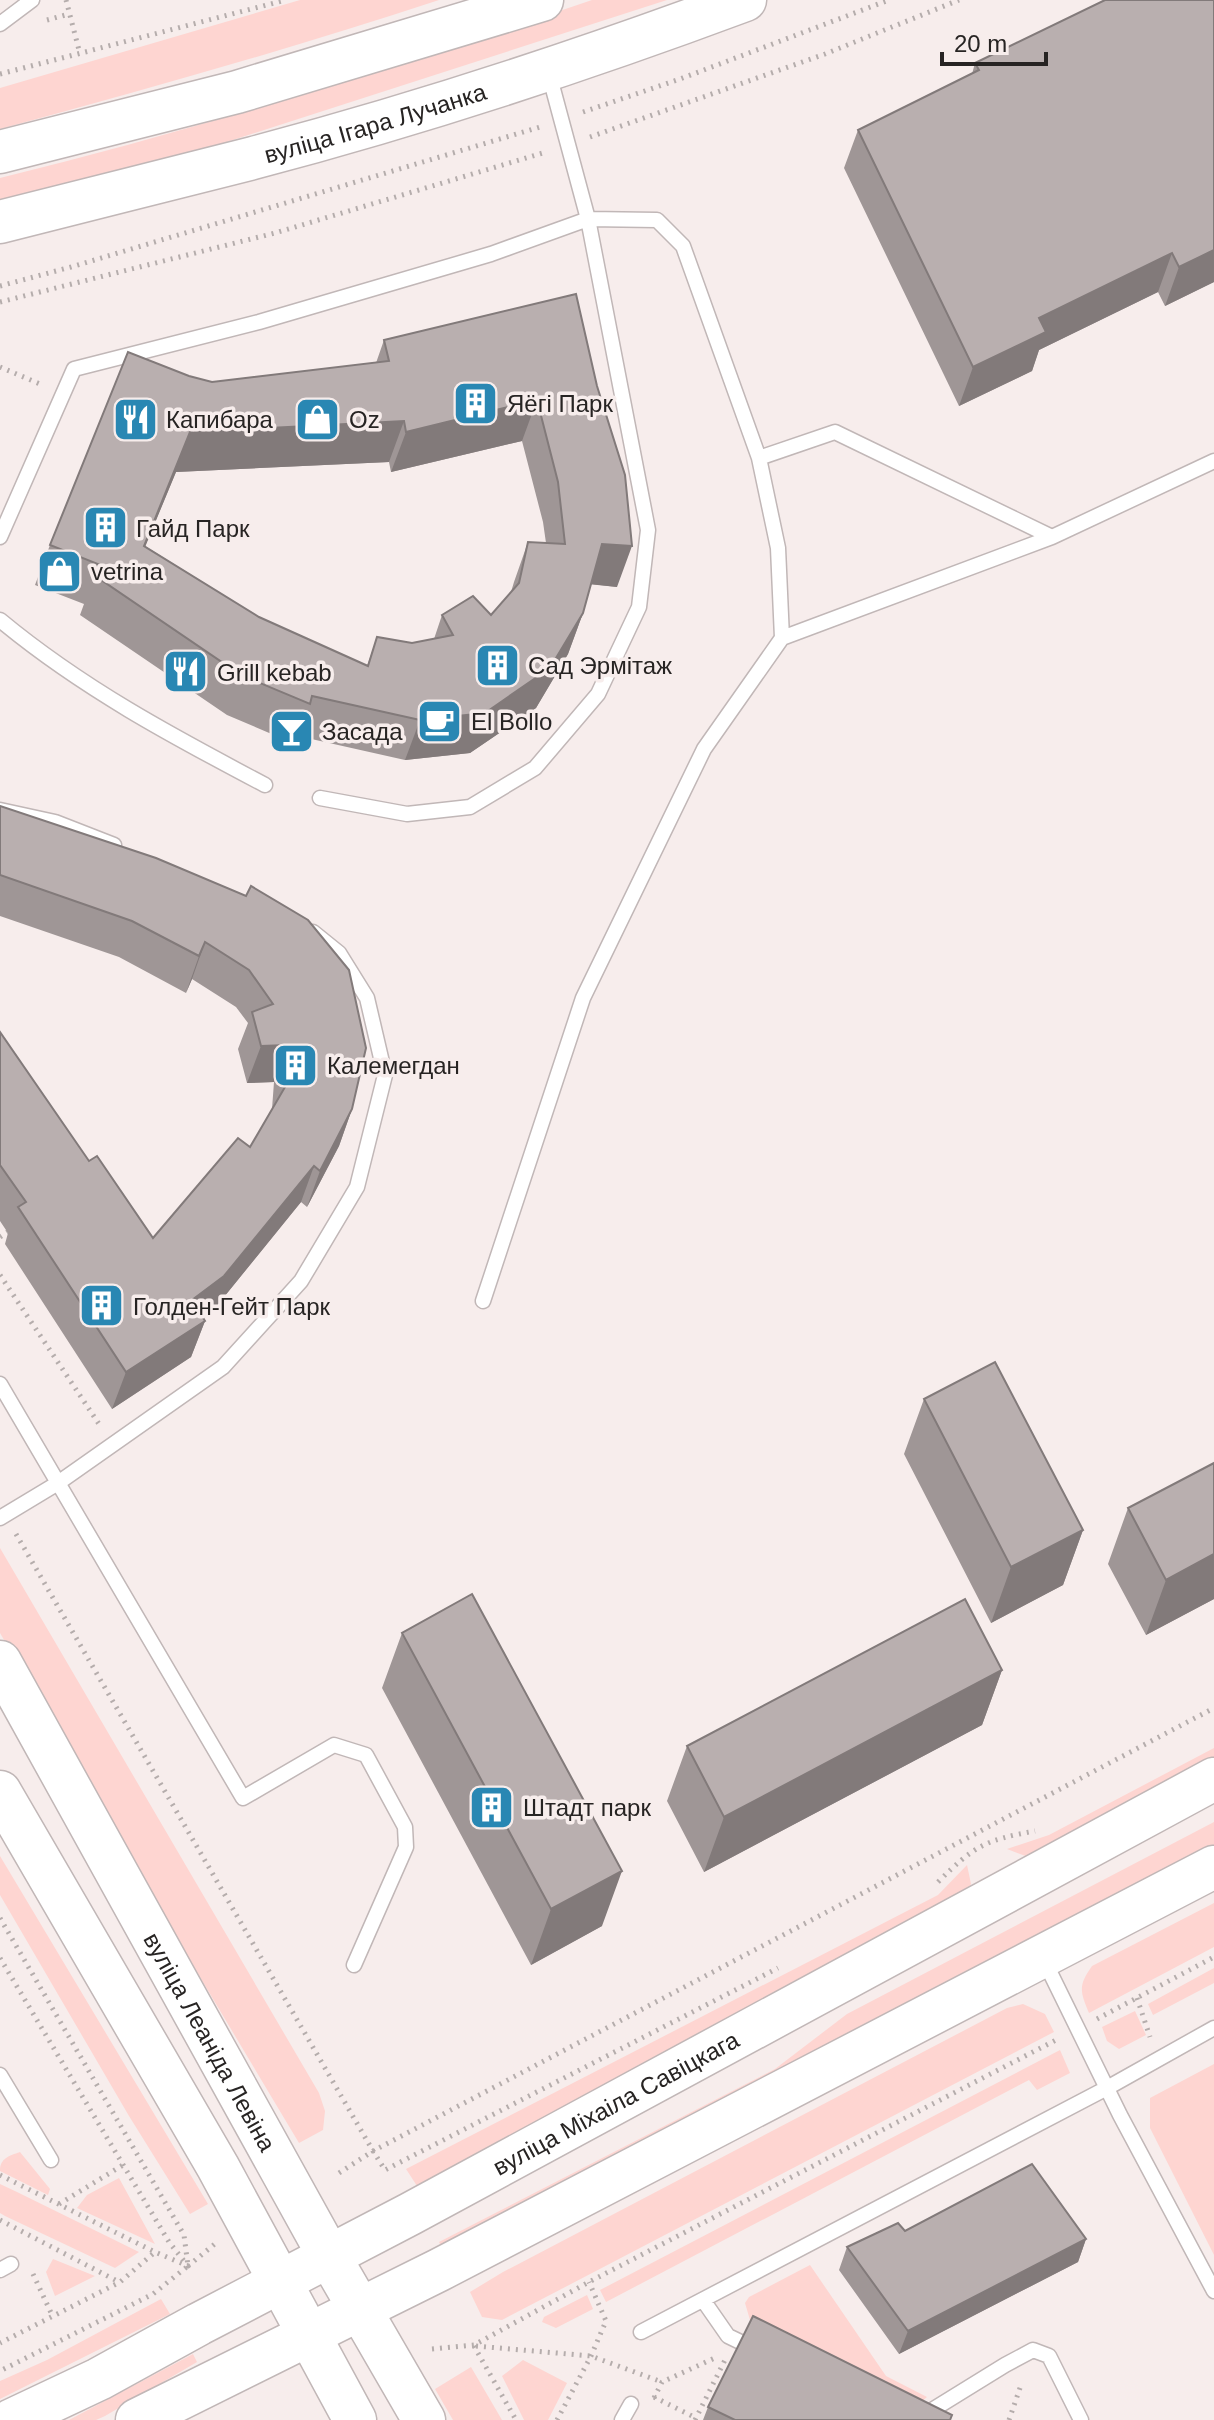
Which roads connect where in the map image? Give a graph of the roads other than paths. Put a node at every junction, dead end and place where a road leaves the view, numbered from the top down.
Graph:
1 (541, 0) edge
2 (745, 0) edge
3 (27, 1) edge
4 (0, 24) edge
5 (548, 70) junction
6 (0, 152) edge
7 (588, 219) junction
8 (0, 222) edge
9 (759, 458) junction
10 (1214, 461) edge
11 (0, 537) edge
12 (1052, 537) junction
13 (0, 620) edge
14 (782, 638) junction
15 (265, 785) dead end
16 (320, 798) dead end
17 (0, 810) edge
18 (125, 849) edge
19 (296, 918) edge
20 (483, 1301) dead end
21 (0, 1384) edge
22 (58, 1483) junction
23 (2, 1517) edge
24 (0, 1662) edge
25 (1214, 1779) edge
26 (0, 1792) edge
27 (1214, 1867) edge
28 (1042, 1956) junction
29 (354, 1965) dead end
30 (1214, 2028) edge
31 (0, 2075) edge
32 (1107, 2088) junction
33 (51, 2160) dead end
34 (329, 2256) junction
35 (280, 2281) junction
36 (1214, 2291) edge
37 (703, 2300) junction
38 (361, 2310) junction
39 (641, 2332) dead end
40 (309, 2336) junction
41 (770, 2357) edge
42 (631, 2404) dead end
43 (12, 2420) edge
44 (137, 2420) edge
45 (355, 2420) edge
46 (424, 2420) edge
47 (622, 2420) edge
48 (916, 2420) edge
49 (1081, 2420) edge

1 - 6 street
2 - 5 street, вуліца Ігара Лучанка
3 - 4 lane
5 - 7 lane
5 - 8 street, вуліца Ігара Лучанка
7 - 9 lane
7 - 11 lane
7 - 16 lane
9 - 12 lane
9 - 14 lane
10 - 12 lane
12 - 14 lane
13 - 15 lane
14 - 20 lane
17 - 18 lane
19 - 22 lane
21 - 22 lane
22 - 23 lane
22 - 29 lane
24 - 34 street, вуліца Леаніда Левіна
25 - 34 street, вуліца Міхаіла Савіцкага
26 - 35 street
27 - 28 street
28 - 32 lane
28 - 38 street
30 - 32 lane
31 - 33 lane
32 - 36 lane
32 - 37 lane
34 - 35 street, вуліца Міхаіла Савіцкага
34 - 38 street, вуліца Леаніда Левіна
35 - 40 street
35 - 43 street, вуліца Міхаіла Савіцкага
37 - 39 lane
37 - 41 lane
38 - 40 street
38 - 46 street, вуліца Леаніда Левіна
40 - 44 street
40 - 45 street
42 - 47 lane
48 - 49 lane

